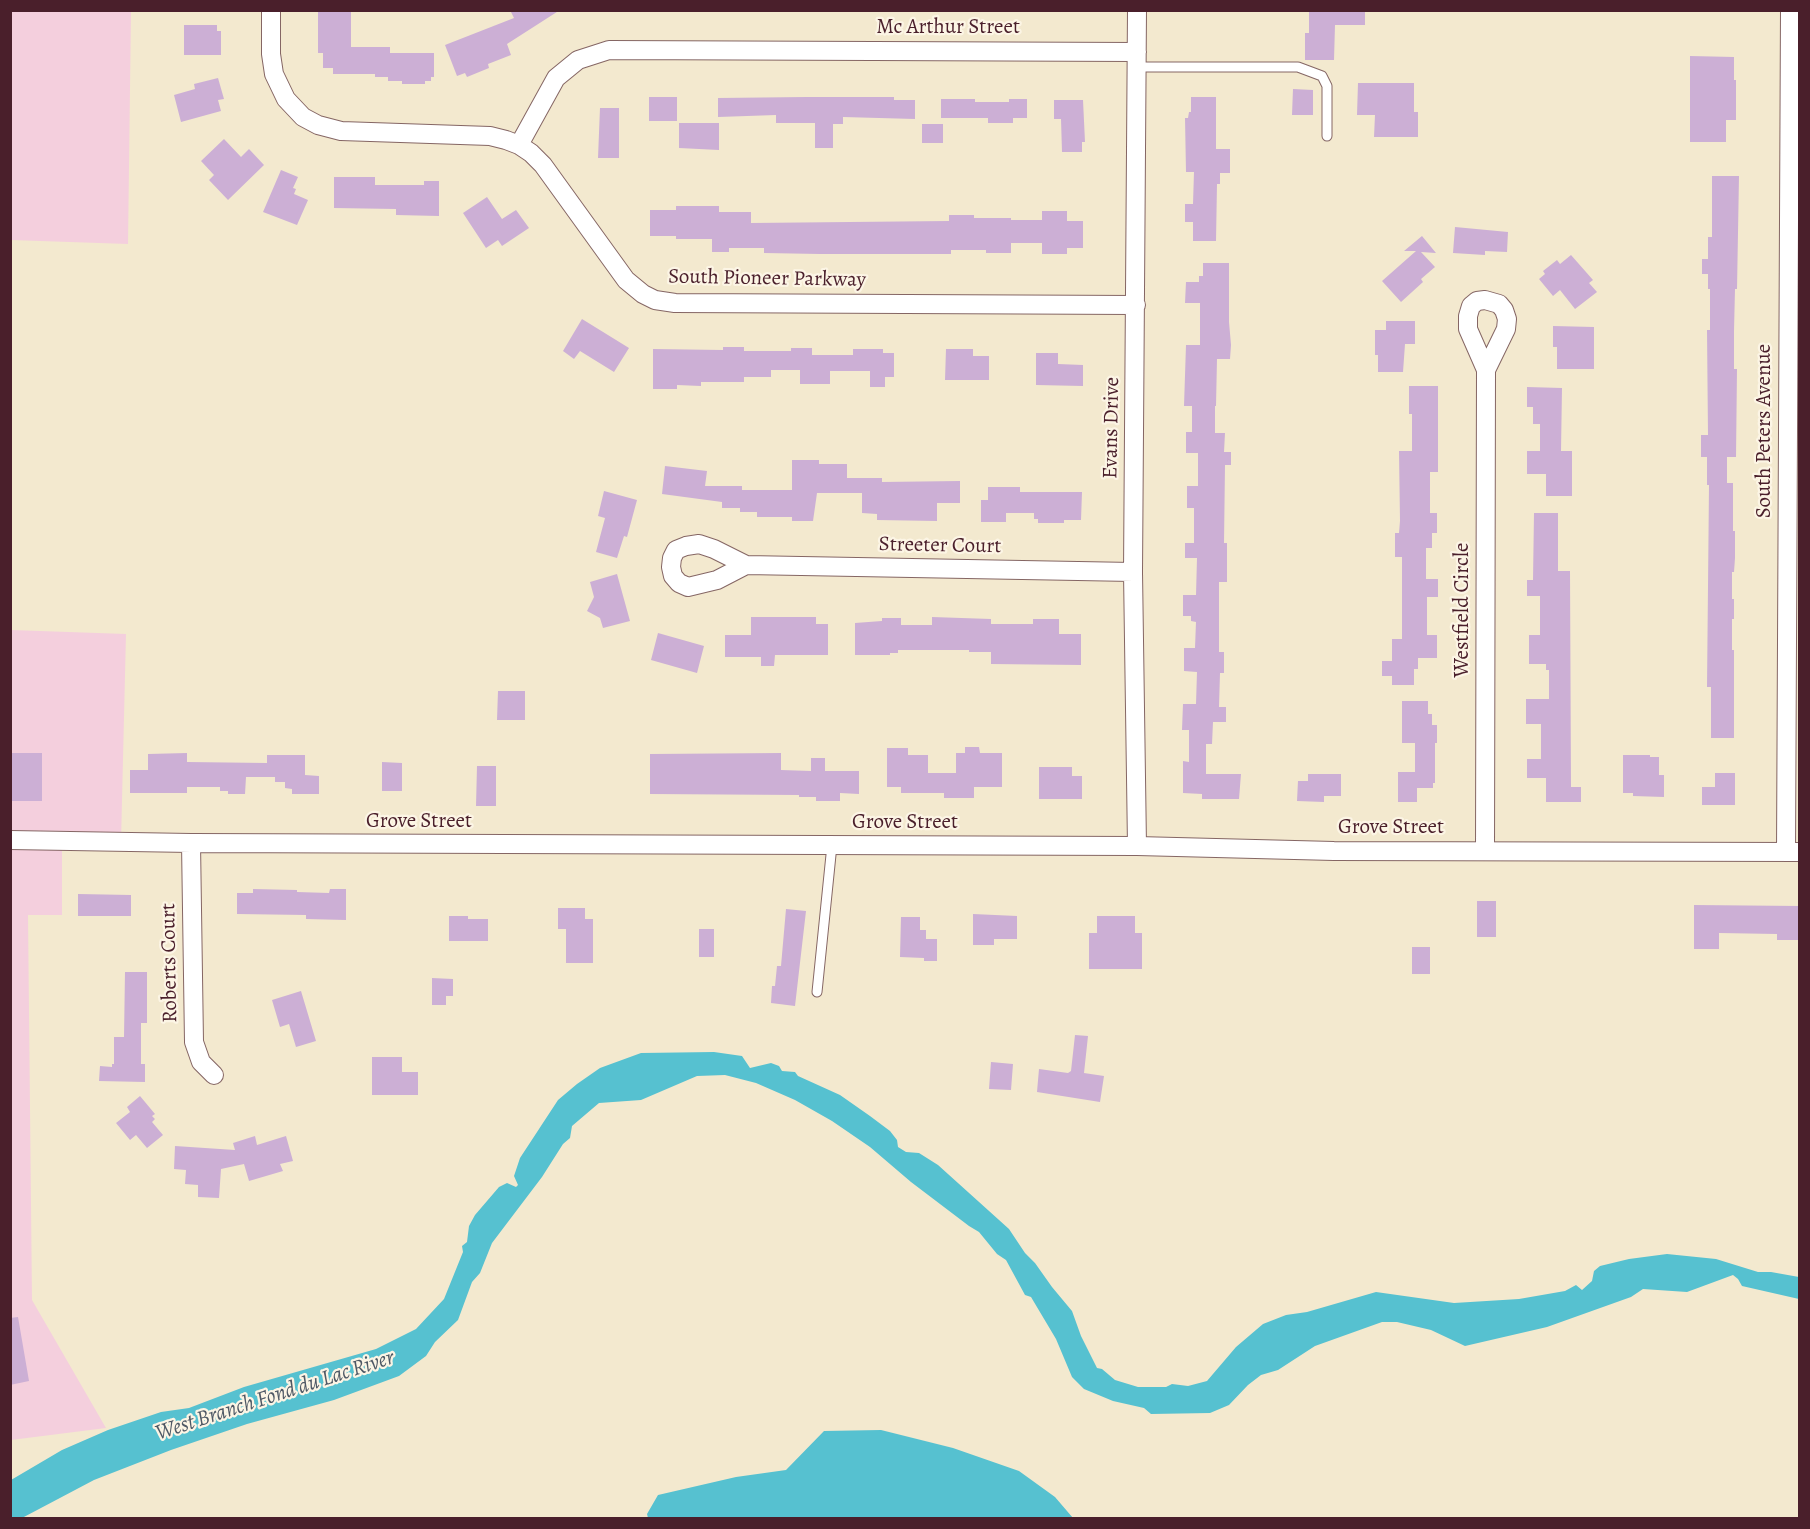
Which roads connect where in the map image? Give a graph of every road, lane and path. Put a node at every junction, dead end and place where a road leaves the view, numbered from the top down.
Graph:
1 (271, 10) edge
2 (1137, 10) edge
3 (1790, 10) edge
4 (1795, 31) edge
5 (1137, 59) junction
6 (1327, 136) dead end
7 (519, 145) junction
8 (1794, 228) edge
9 (1136, 305) junction
10 (1486, 370) dead end
11 (746, 565) dead end
12 (1133, 572) junction
13 (1793, 618) edge
14 (1793, 655) edge
15 (10, 840) edge
16 (191, 843) junction
17 (832, 845) junction
18 (1137, 846) junction
19 (1485, 851) junction
20 (1793, 852) edge
21 (817, 992) dead end
22 (214, 1075) dead end

1 - 7 street, South Pioneer Parkway
2 - 5 street, Evans Drive
3 - 4 street, South Peters Avenue
4 - 8 street, South Peters Avenue
5 - 6 lane
5 - 7 street, Mc Arthur Street
5 - 9 street, Evans Drive
7 - 9 street, South Pioneer Parkway
8 - 13 street, South Peters Avenue
9 - 12 street, Evans Drive
10 - 19 street, Westfield Circle
11 - 12 street, Streeter Court
12 - 18 street, Evans Drive
13 - 14 street, South Peters Avenue
14 - 20 street, South Peters Avenue
15 - 16 street, Grove Street
16 - 17 street, Grove Street
16 - 22 street, Roberts Court
17 - 18 street, Grove Street
17 - 21 lane
18 - 19 street, Grove Street
19 - 20 street, Grove Street

